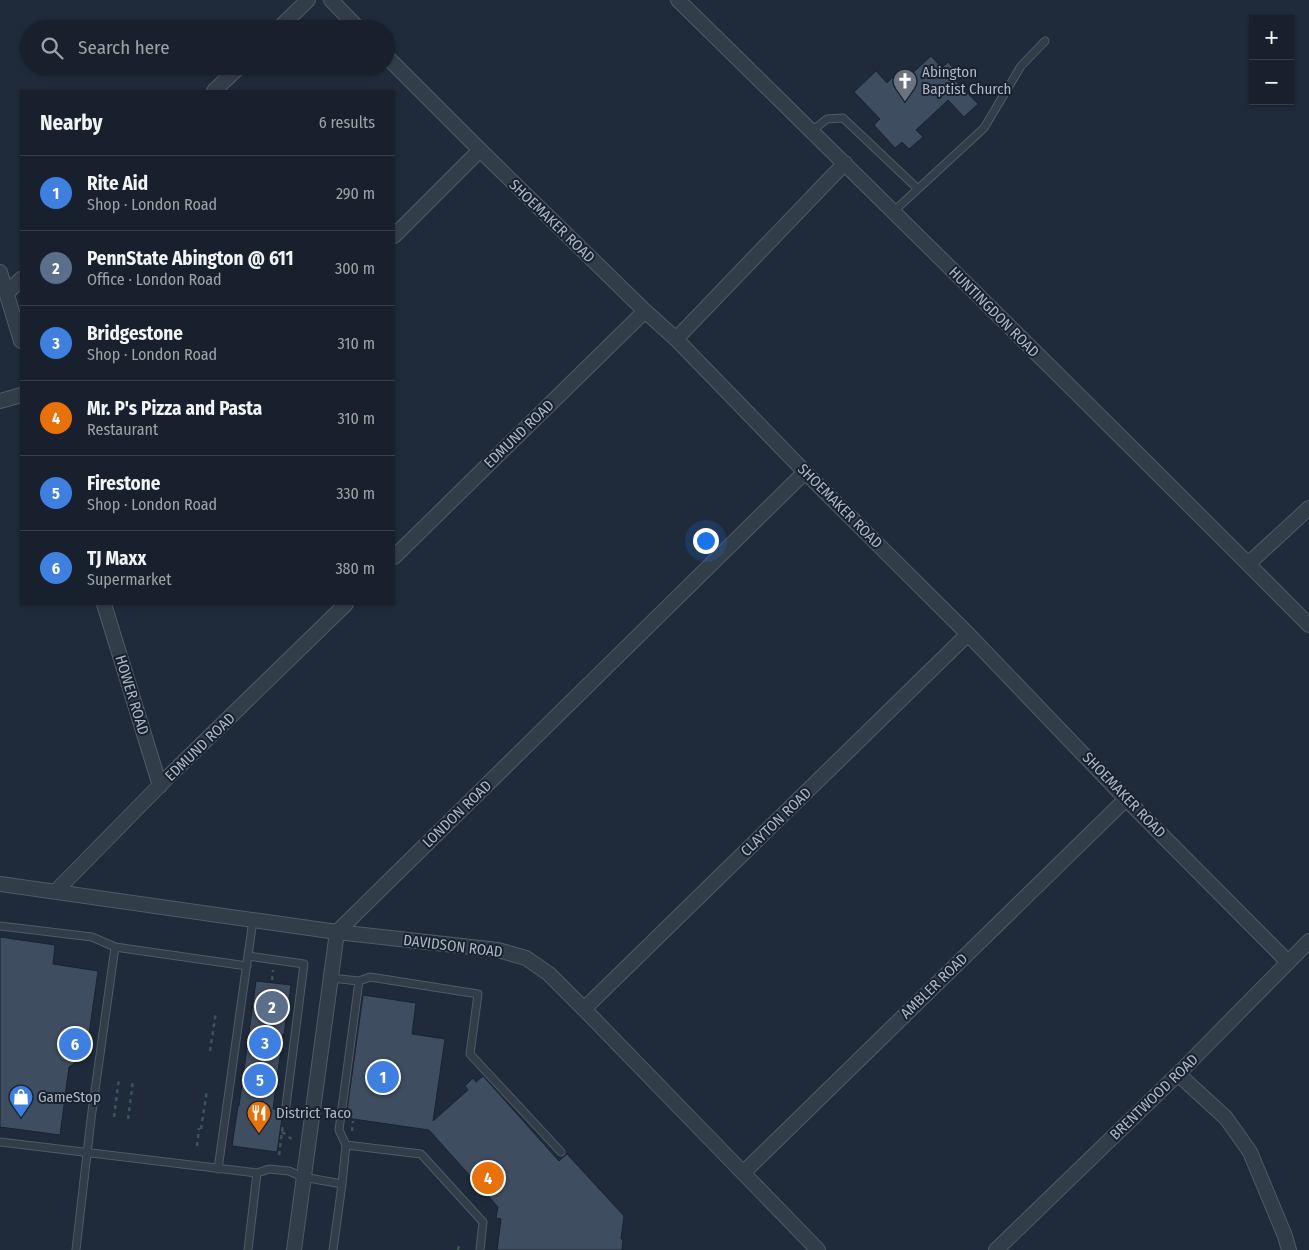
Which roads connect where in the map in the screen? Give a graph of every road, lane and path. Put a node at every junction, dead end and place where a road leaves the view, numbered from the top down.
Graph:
1 (308, 0) edge
2 (331, 0) edge
3 (678, 0) edge
4 (287, 20) edge
5 (350, 20) edge
6 (1045, 41) dead end
7 (395, 65) edge
8 (231, 75) edge
9 (215, 90) edge
10 (812, 131) junction
11 (480, 150) junction
12 (845, 163) junction
13 (918, 189) junction
14 (893, 212) junction
15 (395, 235) edge
16 (0, 272) edge
17 (20, 280) edge
18 (7, 293) junction
19 (645, 311) junction
20 (20, 338) edge
21 (676, 339) junction
22 (20, 395) edge
23 (0, 401) edge
24 (806, 472) junction
25 (1309, 508) edge
26 (395, 556) edge
27 (1248, 564) junction
28 (104, 605) edge
29 (345, 605) edge
30 (1309, 624) edge
31 (968, 634) junction
32 (160, 786) junction
33 (1126, 799) junction
34 (0, 884) edge
35 (56, 892) junction
36 (253, 920) junction
37 (0, 926) edge
38 (337, 932) junction
39 (1309, 941) edge
40 (114, 948) junction
41 (248, 956) junction
42 (1288, 962) junction
43 (247, 966) junction
44 (330, 978) junction
45 (359, 981) junction
46 (584, 1009) junction
47 (216, 1012) dead end
48 (210, 1051) dead end
49 (1178, 1074) junction
50 (119, 1078) dead end
51 (133, 1080) dead end
52 (207, 1090) dead end
53 (285, 1114) joint
54 (114, 1117) dead end
55 (128, 1119) dead end
56 (282, 1132) junction
57 (293, 1140) dead end
58 (0, 1142) edge
59 (346, 1145) junction
60 (197, 1146) dead end
61 (562, 1152) dead end
62 (88, 1153) junction
63 (279, 1155) dead end
64 (218, 1169) junction
65 (258, 1173) junction
66 (742, 1173) junction
67 (303, 1177) junction
68 (342, 1184) junction
69 (459, 1246) dead end
70 (76, 1250) edge
71 (248, 1250) edge
72 (294, 1250) edge
73 (333, 1250) edge
74 (458, 1250) edge
75 (480, 1250) edge
76 (818, 1250) edge
77 (996, 1250) edge
78 (1289, 1250) edge

1 - 4 street
2 - 5 street
3 - 10 street, HUNTINGDON ROAD
6 - 13 lane
7 - 11 street, SHOEMAKER ROAD
8 - 9 street
10 - 12 street, HUNTINGDON ROAD
10 - 13 lane
11 - 15 street
11 - 19 street, SHOEMAKER ROAD
12 - 14 street, HUNTINGDON ROAD
12 - 21 street
13 - 14 lane
14 - 27 street, HUNTINGDON ROAD
16 - 18 street
17 - 18 street
18 - 20 street
19 - 21 street, SHOEMAKER ROAD
19 - 26 street, EDMUND ROAD
21 - 24 street, SHOEMAKER ROAD
22 - 23 street
24 - 31 street, SHOEMAKER ROAD
24 - 38 street, LONDON ROAD
25 - 27 street
27 - 30 street, HUNTINGDON ROAD
28 - 32 street, HOWER ROAD
29 - 32 street, EDMUND ROAD
31 - 33 street, SHOEMAKER ROAD
31 - 46 street, CLAYTON ROAD
32 - 35 street, EDMUND ROAD
33 - 42 street, SHOEMAKER ROAD
33 - 66 street, AMBLER ROAD
34 - 35 street, DAVIDSON ROAD
35 - 36 street, DAVIDSON ROAD
36 - 38 street, DAVIDSON ROAD
36 - 41 lane
37 - 40 lane
38 - 44 street
38 - 46 street, DAVIDSON ROAD
39 - 42 street, BRENTWOOD ROAD
40 - 43 lane
40 - 62 lane
41 - 43 lane
41 - 53 lane
42 - 49 street, BRENTWOOD ROAD
43 - 64 lane
44 - 45 lane
44 - 67 street
45 - 59 lane
45 - 61 lane
46 - 66 street, DAVIDSON ROAD
47 - 48 path
49 - 77 street, BRENTWOOD ROAD
49 - 78 street
50 - 54 path
51 - 55 path
52 - 60 path
53 - 56 path
56 - 57 path
56 - 63 path
58 - 62 lane
59 - 68 lane
59 - 75 lane
62 - 64 lane
62 - 70 lane
64 - 65 lane
65 - 67 lane
65 - 71 lane
66 - 76 street, DAVIDSON ROAD
67 - 68 lane
67 - 72 street
68 - 73 lane
69 - 74 path

